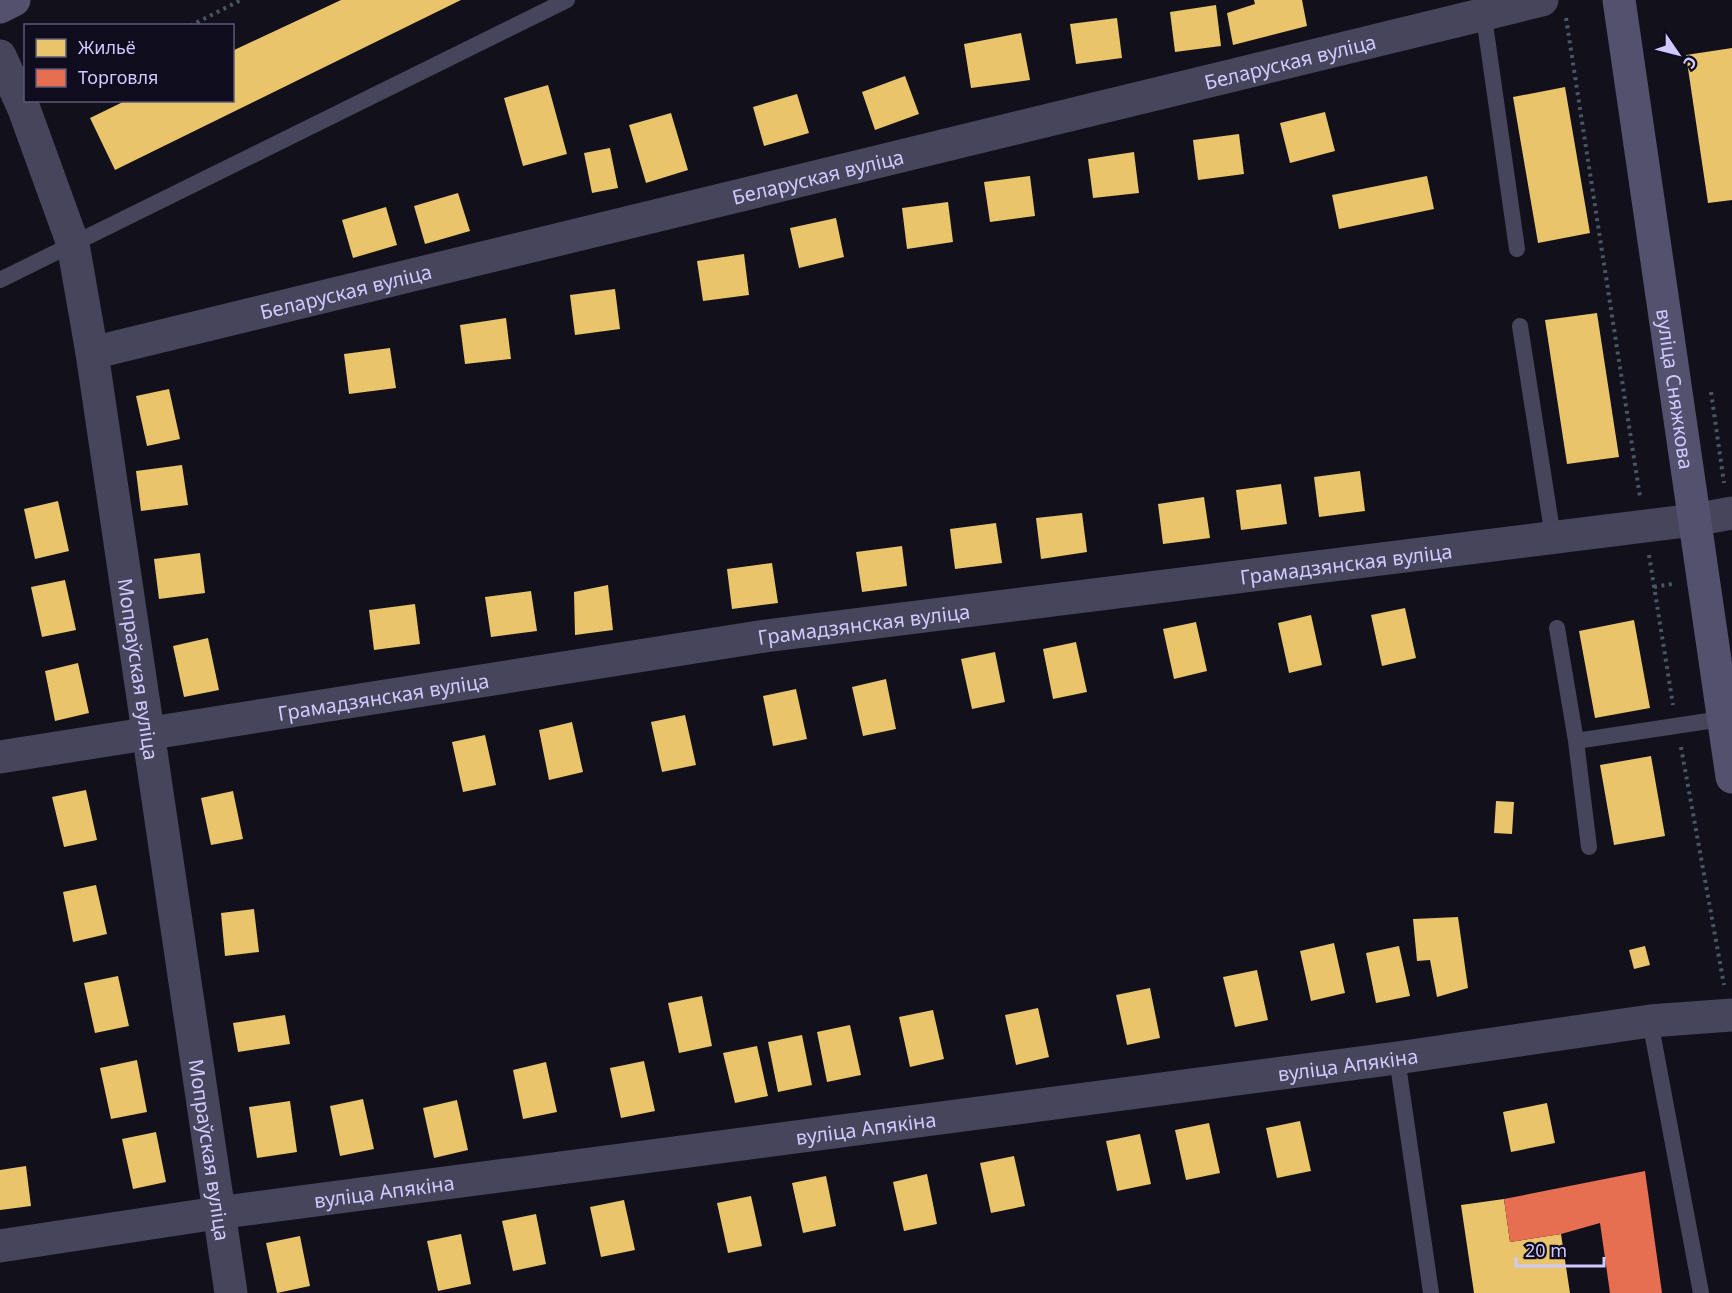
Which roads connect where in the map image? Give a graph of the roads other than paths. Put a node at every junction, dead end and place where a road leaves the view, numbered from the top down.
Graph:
1 (14, 0) edge
2 (567, 0) edge
3 (1542, 0) edge
4 (1619, 0) edge
5 (0, 7) edge
6 (1482, 7) edge
7 (0, 56) edge
8 (73, 244) junction
9 (1517, 249) dead end
10 (0, 280) edge
11 (1520, 326) dead end
12 (92, 353) junction
13 (1732, 513) edge
14 (1694, 520) junction
15 (1553, 537) junction
16 (1557, 628) dead end
17 (1728, 718) edge
18 (147, 734) junction
19 (1576, 741) junction
20 (0, 757) edge
21 (1732, 777) edge
22 (1589, 848) dead end
23 (1732, 1015) edge
24 (1650, 1021) junction
25 (1397, 1058) junction
26 (217, 1213) junction
27 (0, 1246) edge
28 (231, 1293) edge
29 (1431, 1293) edge
30 (1701, 1293) edge

1 - 5 street
2 - 8 lane
3 - 6 street, Беларуская вуліца
4 - 14 street, вуліца Сняжкова
6 - 9 lane
6 - 12 street, Беларуская вуліца
7 - 8 street, Мопраўская вуліца
8 - 10 lane
8 - 12 street, Мопраўская вуліца
11 - 15 lane
12 - 18 street, Мопраўская вуліца
13 - 14 street, Грамадзянская вуліца
14 - 15 street, Грамадзянская вуліца
14 - 17 street, вуліца Сняжкова
15 - 18 street, Грамадзянская вуліца
16 - 19 lane
17 - 19 lane
17 - 21 street, вуліца Сняжкова
18 - 20 street, Грамадзянская вуліца
18 - 26 street, Мопраўская вуліца
19 - 22 lane
23 - 24 street, вуліца Апякіна
24 - 25 street, вуліца Апякіна
24 - 30 lane
25 - 26 street, вуліца Апякіна
25 - 29 lane
26 - 27 street, вуліца Апякіна
26 - 28 street, Мопраўская вуліца

